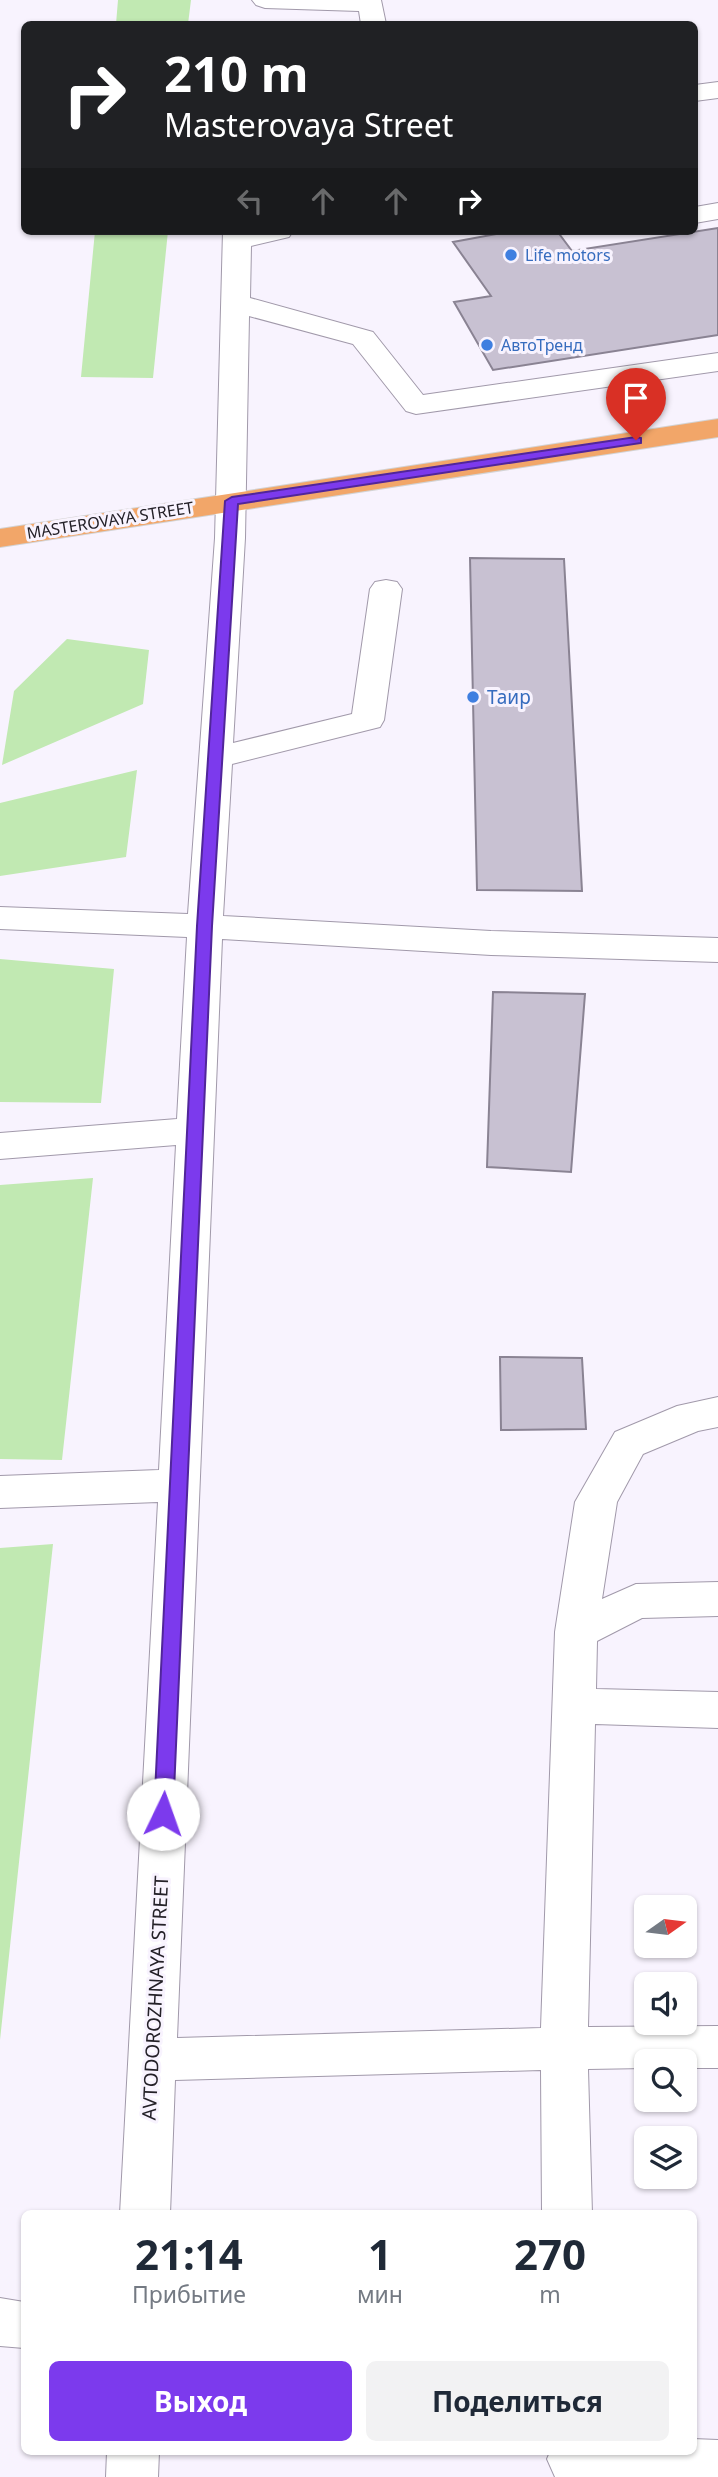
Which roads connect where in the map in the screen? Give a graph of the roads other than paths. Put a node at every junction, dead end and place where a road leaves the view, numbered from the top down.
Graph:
1 (252, 0) edge
2 (265, 0) edge
3 (250, 21) edge
4 (373, 21) edge
5 (718, 90) edge
6 (698, 93) edge
7 (718, 211) edge
8 (698, 214) edge
9 (237, 236) edge
10 (235, 303) junction
11 (718, 362) edge
12 (718, 428) edge
13 (232, 501) junction
14 (0, 538) edge
15 (386, 589) dead end
16 (215, 758) junction
17 (0, 919) edge
18 (205, 926) junction
19 (718, 950) edge
20 (195, 1131) junction
21 (0, 1146) edge
22 (709, 1418) edge
23 (179, 1485) junction
24 (0, 1492) edge
25 (718, 1599) edge
26 (576, 1632) junction
27 (573, 1706) junction
28 (718, 1710) edge
29 (718, 2047) edge
30 (564, 2048) junction
31 (152, 2060) junction
32 (145, 2210) edge
33 (567, 2210) edge
34 (0, 2322) edge
35 (21, 2325) edge
36 (133, 2455) edge
37 (573, 2463) edge
38 (718, 2465) edge
39 (132, 2477) edge

1 - 3 street
2 - 4 street
5 - 6 street
7 - 8 street
9 - 10 street, AVTODOROZHNAYA STREET
10 - 11 street
10 - 13 street, AVTODOROZHNAYA STREET
12 - 13 main road, MASTEROVAYA STREET
13 - 14 main road, MASTEROVAYA STREET
13 - 16 street, AVTODOROZHNAYA STREET
15 - 16 street
16 - 18 street, AVTODOROZHNAYA STREET
17 - 18 street
18 - 19 street
18 - 20 street, AVTODOROZHNAYA STREET
20 - 21 street
20 - 23 street, AVTODOROZHNAYA STREET
22 - 26 street
23 - 24 street
23 - 31 street, AVTODOROZHNAYA STREET
25 - 26 street
26 - 27 street
27 - 28 street
27 - 30 street
29 - 30 street
30 - 31 street
30 - 33 street
31 - 32 street, AVTODOROZHNAYA STREET
34 - 35 street
36 - 39 street
37 - 38 street

